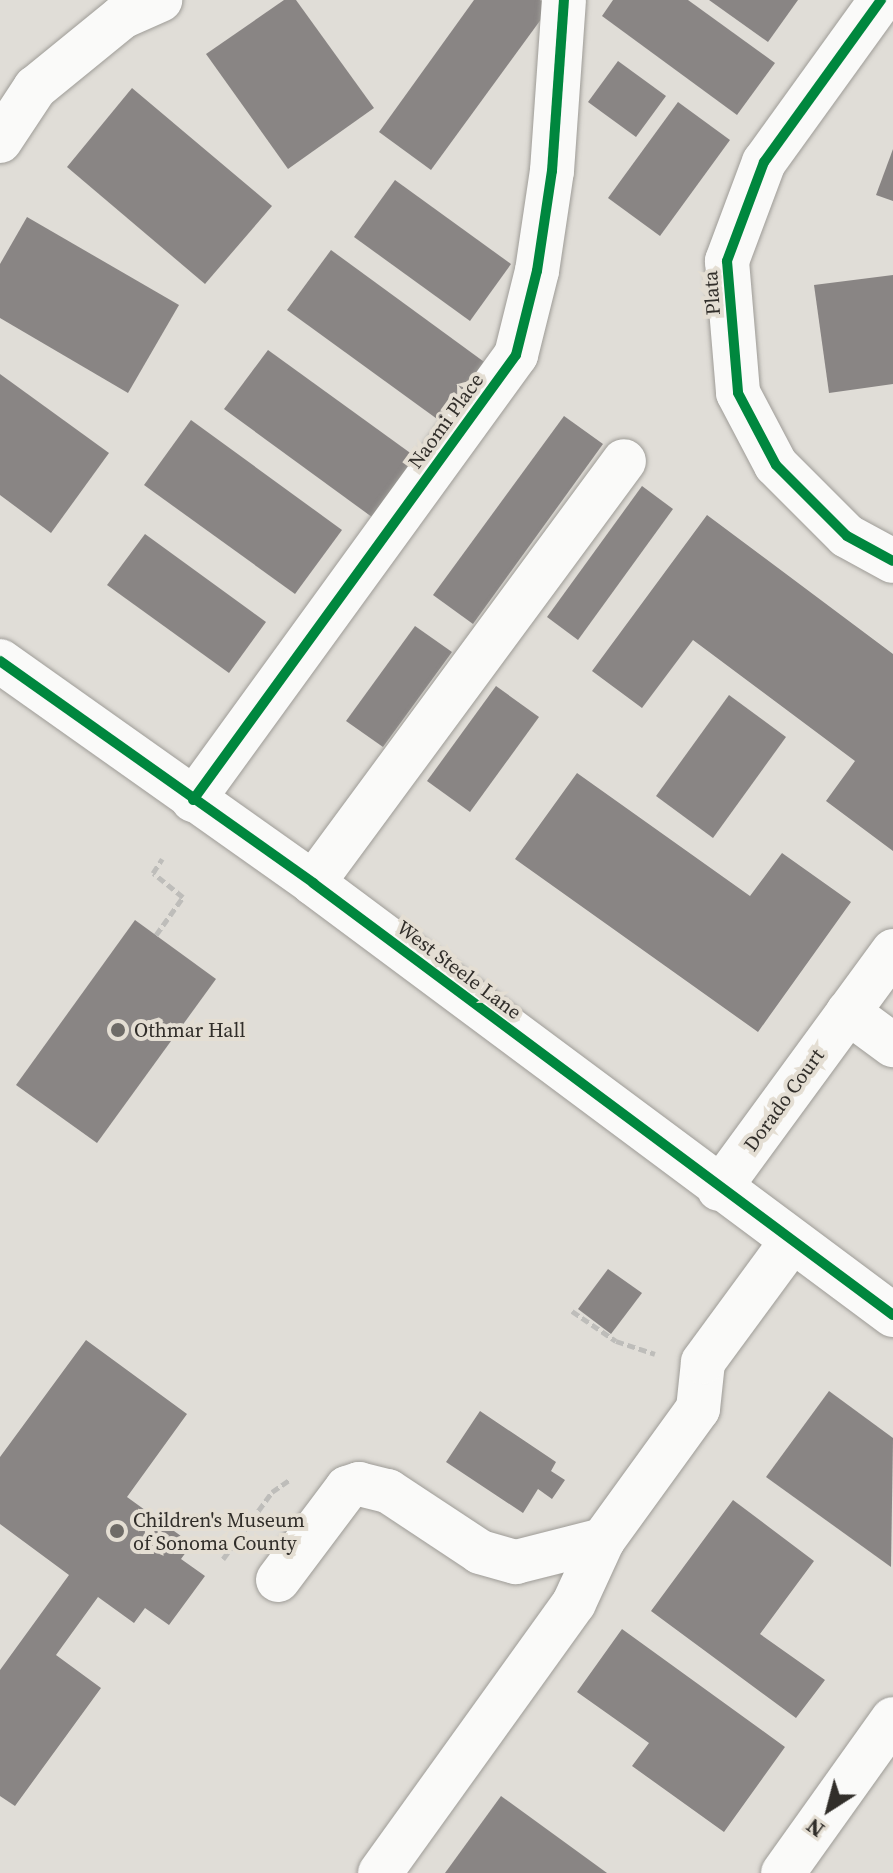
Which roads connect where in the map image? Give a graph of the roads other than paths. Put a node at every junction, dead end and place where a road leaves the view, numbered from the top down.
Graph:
1 (160, 0) edge
2 (564, 0) edge
3 (881, 0) edge
4 (0, 141) edge
5 (624, 461) dead end
6 (893, 561) edge
7 (0, 661) edge
8 (193, 800) junction
9 (313, 883) junction
10 (893, 951) edge
11 (848, 1012) junction
12 (893, 1045) edge
13 (719, 1189) junction
14 (792, 1241) junction
15 (893, 1315) edge
16 (603, 1540) junction
17 (278, 1580) dead end
18 (893, 1719) edge
19 (380, 1873) edge
20 (783, 1873) edge

1 - 4 street
2 - 8 street, Naomi Place
3 - 6 street, Plata
5 - 9 street
7 - 8 street, West Steele Lane
8 - 9 street, West Steele Lane
9 - 13 street, West Steele Lane
10 - 11 street, Dorado Court
11 - 12 street
11 - 13 street, Dorado Court
13 - 14 street, West Steele Lane
14 - 15 street, West Steele Lane
14 - 16 street
16 - 17 street
16 - 19 street
18 - 20 street

